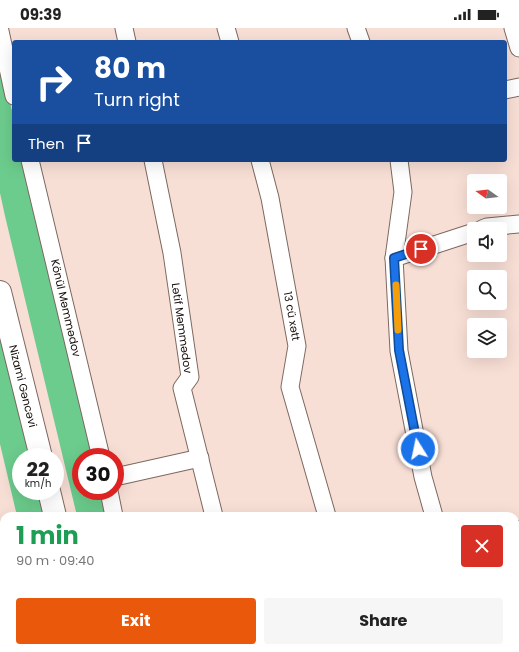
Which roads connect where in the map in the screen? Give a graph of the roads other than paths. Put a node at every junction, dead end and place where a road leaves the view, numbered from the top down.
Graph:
1 (124, 28) edge
2 (226, 28) edge
3 (356, 28) edge
4 (514, 28) edge
5 (0, 30) edge
6 (127, 40) edge
7 (229, 40) edge
8 (360, 40) edge
9 (519, 48) edge
10 (12, 87) edge
11 (519, 87) edge
12 (507, 90) edge
13 (30, 162) edge
14 (153, 162) edge
15 (261, 162) edge
16 (399, 162) edge
17 (519, 224) edge
18 (507, 225) edge
19 (467, 234) edge
20 (394, 258) junction
21 (0, 292) edge
22 (39, 448) edge
23 (99, 448) edge
24 (200, 458) junction
25 (124, 475) edge
26 (52, 500) edge
27 (111, 500) edge
28 (55, 512) edge
29 (113, 512) edge
30 (213, 512) edge
31 (326, 512) edge
32 (433, 512) edge

1 - 6 street
2 - 7 street
3 - 8 street
4 - 9 street
5 - 10 street
11 - 12 street
13 - 23 street, Könül Məmmədov
14 - 24 street, Lətif Məmmədov
15 - 31 street, 13 cü xətt
16 - 20 street
17 - 18 street
19 - 20 street
20 - 32 street
21 - 22 main road, Nizami Gəncəvi
24 - 25 street
24 - 30 street, Lətif Məmmədov
26 - 28 main road
27 - 29 street

